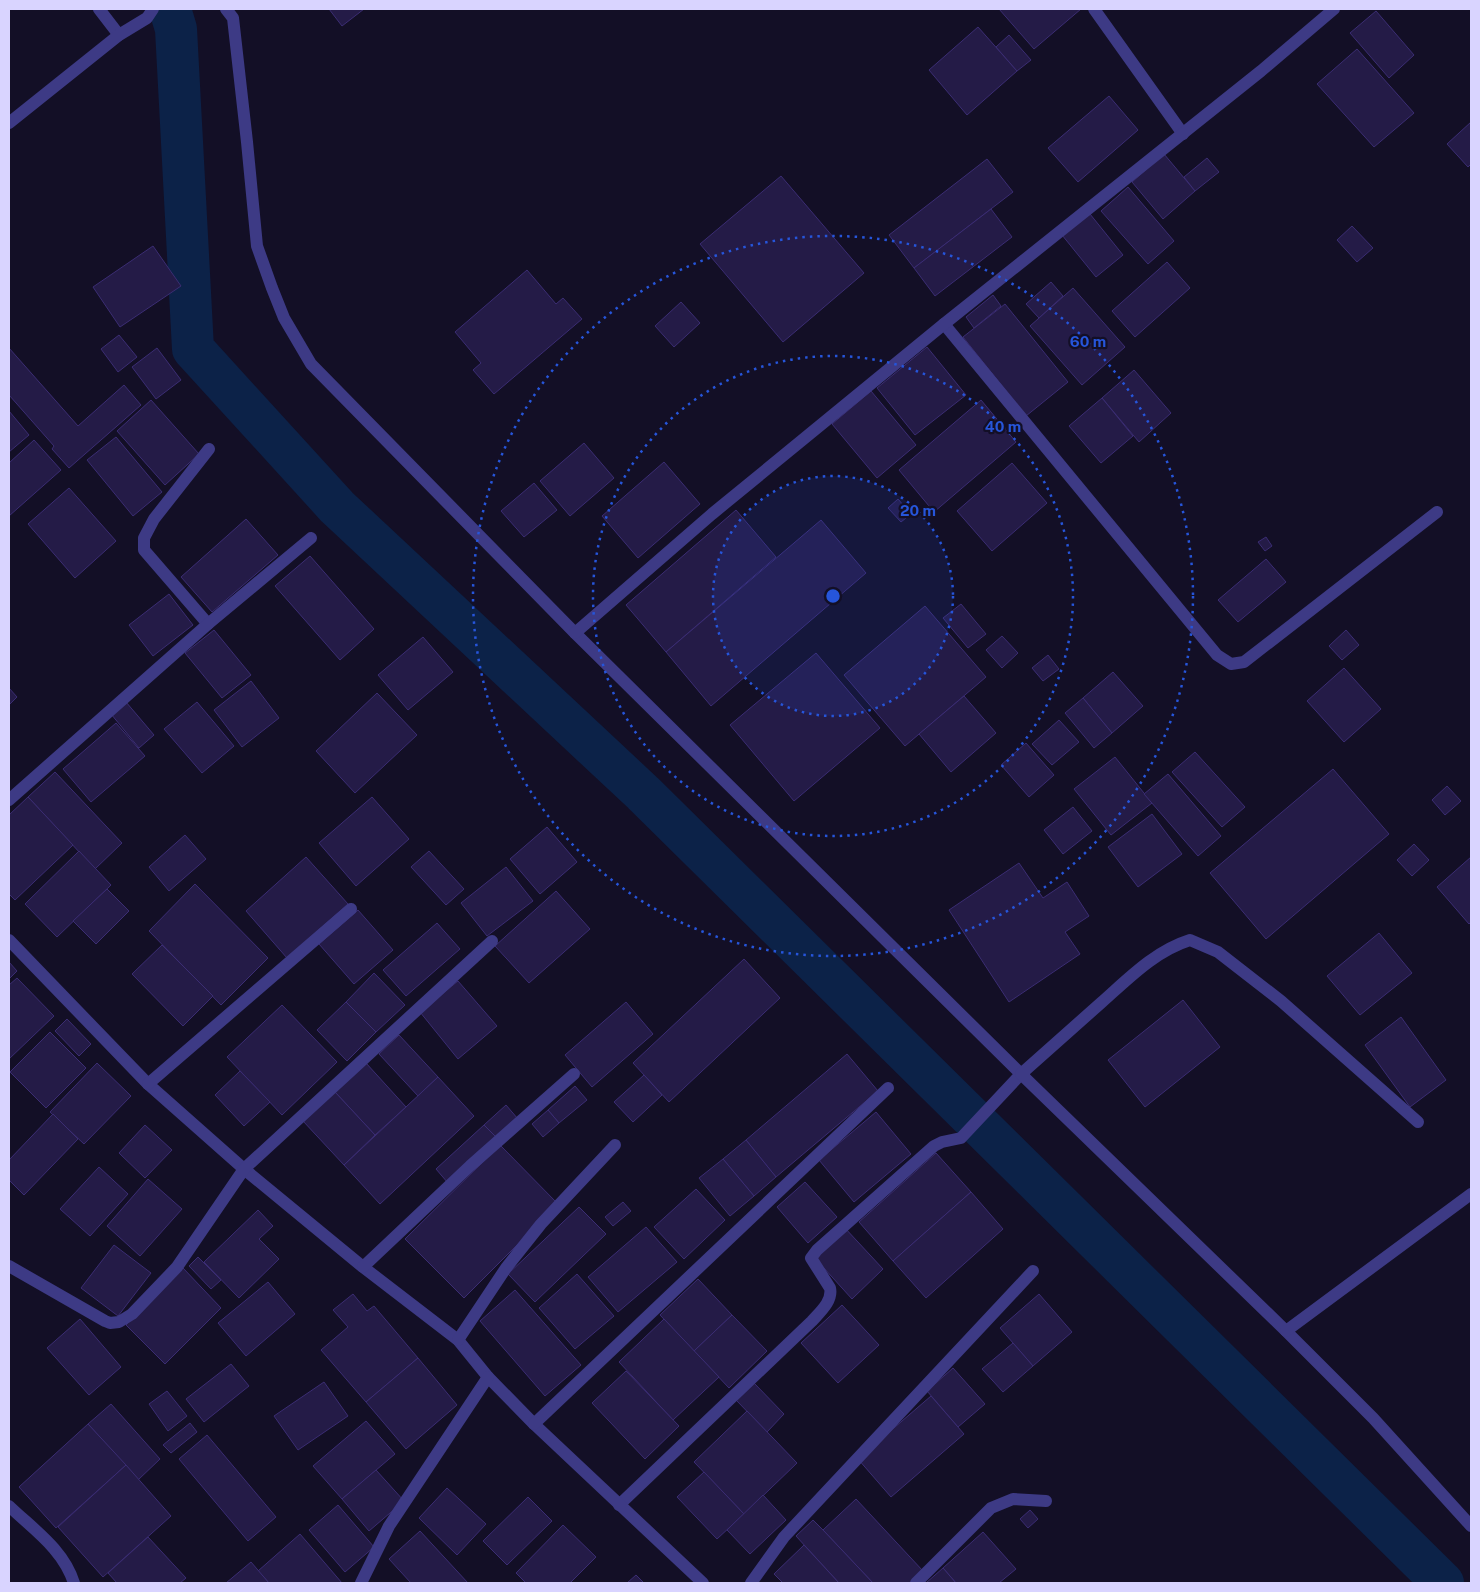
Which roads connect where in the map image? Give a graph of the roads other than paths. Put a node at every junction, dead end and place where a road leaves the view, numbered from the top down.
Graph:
1 (99, 9) edge
2 (226, 9) edge
3 (1094, 9) edge
4 (1334, 9) edge
5 (150, 13) edge
6 (119, 35) junction
7 (9, 124) edge
8 (1183, 134) junction
9 (944, 324) junction
10 (209, 449) dead end
11 (1438, 512) dead end
12 (312, 538) dead end
13 (208, 624) junction
14 (575, 633) junction
15 (9, 800) edge
16 (351, 909) dead end
17 (9, 940) edge
18 (492, 941) dead end
19 (574, 1074) dead end
20 (1021, 1074) junction
21 (148, 1084) junction
22 (888, 1088) dead end
23 (1418, 1122) dead end
24 (614, 1145) dead end
25 (244, 1169) junction
26 (1471, 1194) edge
27 (9, 1266) edge
28 (363, 1266) junction
29 (1033, 1271) dead end
30 (1286, 1331) junction
31 (458, 1340) junction
32 (488, 1377) junction
33 (534, 1424) junction
34 (1046, 1501) dead end
35 (619, 1505) junction
36 (9, 1506) edge
37 (1471, 1526) edge
38 (74, 1583) edge
39 (361, 1583) edge
40 (703, 1583) edge
41 (751, 1583) edge
42 (916, 1583) edge

1 - 6 street
2 - 14 street
3 - 8 street
4 - 8 street
5 - 6 street
6 - 7 street
8 - 9 street
9 - 11 street
9 - 14 street
10 - 13 street
12 - 13 street
13 - 15 street
14 - 20 street
16 - 21 street
17 - 21 street
18 - 25 street
19 - 28 street
20 - 23 street
20 - 30 street
20 - 35 street
21 - 25 street
22 - 33 street
24 - 31 street
25 - 27 street
25 - 28 street
26 - 30 street
28 - 31 street
29 - 41 street
30 - 37 street
31 - 32 street
32 - 33 street
32 - 39 street
33 - 35 street
34 - 42 street
35 - 40 street
36 - 38 street

